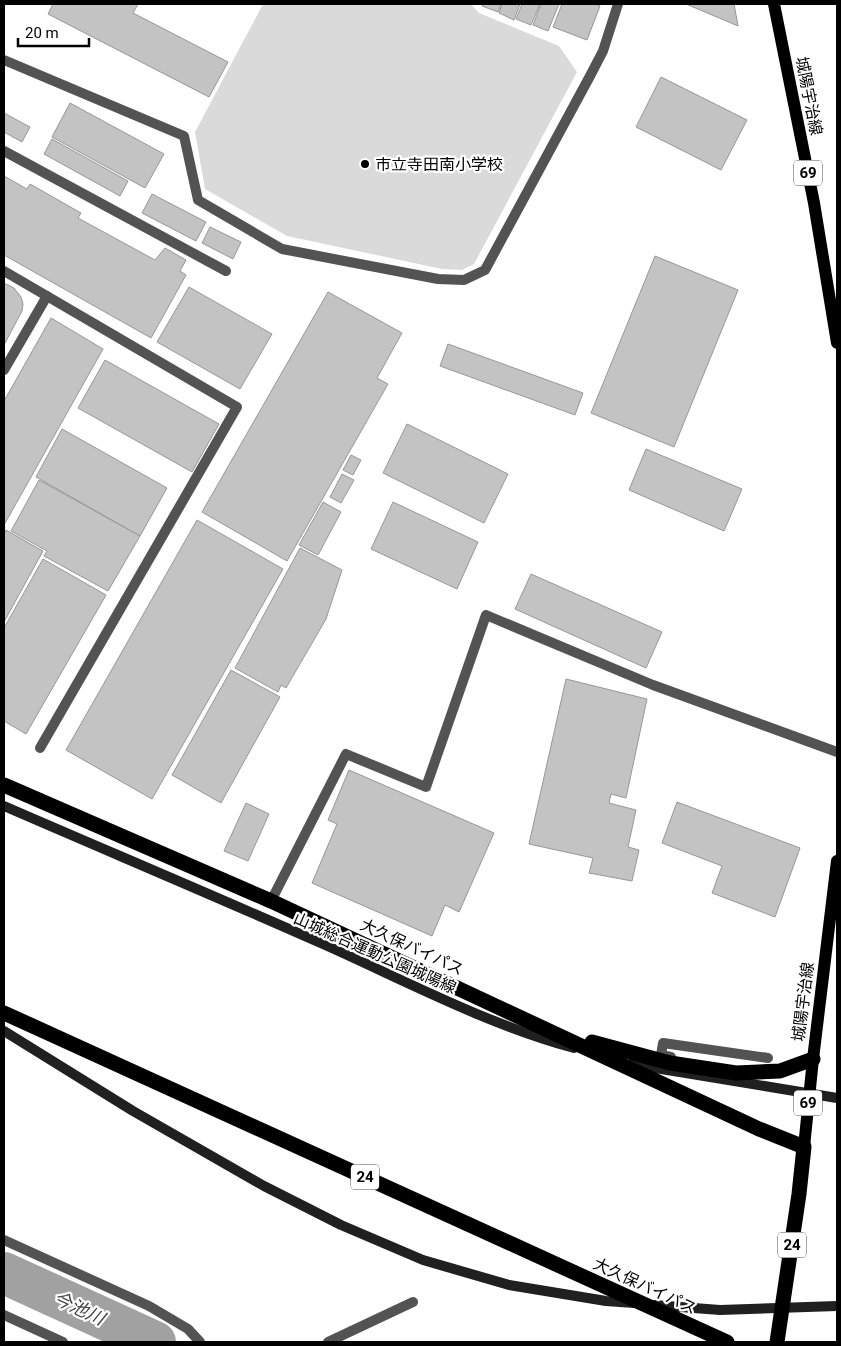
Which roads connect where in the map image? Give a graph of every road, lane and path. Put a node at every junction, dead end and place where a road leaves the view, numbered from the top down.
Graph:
1 (618, 4) edge
2 (774, 4) edge
3 (4, 60) edge
4 (4, 151) edge
5 (4, 271) edge
6 (226, 271) dead end
7 (47, 296) junction
8 (837, 343) edge
9 (4, 370) edge
10 (40, 748) dead end
11 (837, 752) edge
12 (4, 785) edge
13 (4, 806) edge
14 (837, 861) edge
15 (271, 902) junction
16 (4, 1013) edge
17 (4, 1031) edge
18 (554, 1032) junction
19 (768, 1058) dead end
20 (812, 1059) junction
21 (790, 1077) dead end
22 (837, 1098) edge
23 (804, 1147) junction
24 (4, 1240) edge
25 (413, 1302) dead end
26 (837, 1306) edge
27 (4, 1316) edge
28 (63, 1342) edge
29 (200, 1342) edge
30 (328, 1342) edge
31 (727, 1342) edge
32 (777, 1342) edge

1 - 3 street
2 - 8 main road, 城陽宇治線 / 69
4 - 6 street
5 - 7 street
7 - 9 street
7 - 10 street
11 - 15 street
12 - 15 highway, 大久保バイパス
13 - 22 main road, 山城総合運動公園城陽線
14 - 20 main road, 城陽宇治線 / 69
15 - 18 highway, 大久保バイパス
16 - 31 highway, 大久保バイパス / 24
17 - 26 main road
18 - 20 highway
18 - 23 highway, 大久保バイパス
19 - 21 street
20 - 23 main road, 城陽宇治線 / 69
23 - 32 highway, 24
24 - 29 street
25 - 30 street
27 - 28 street

